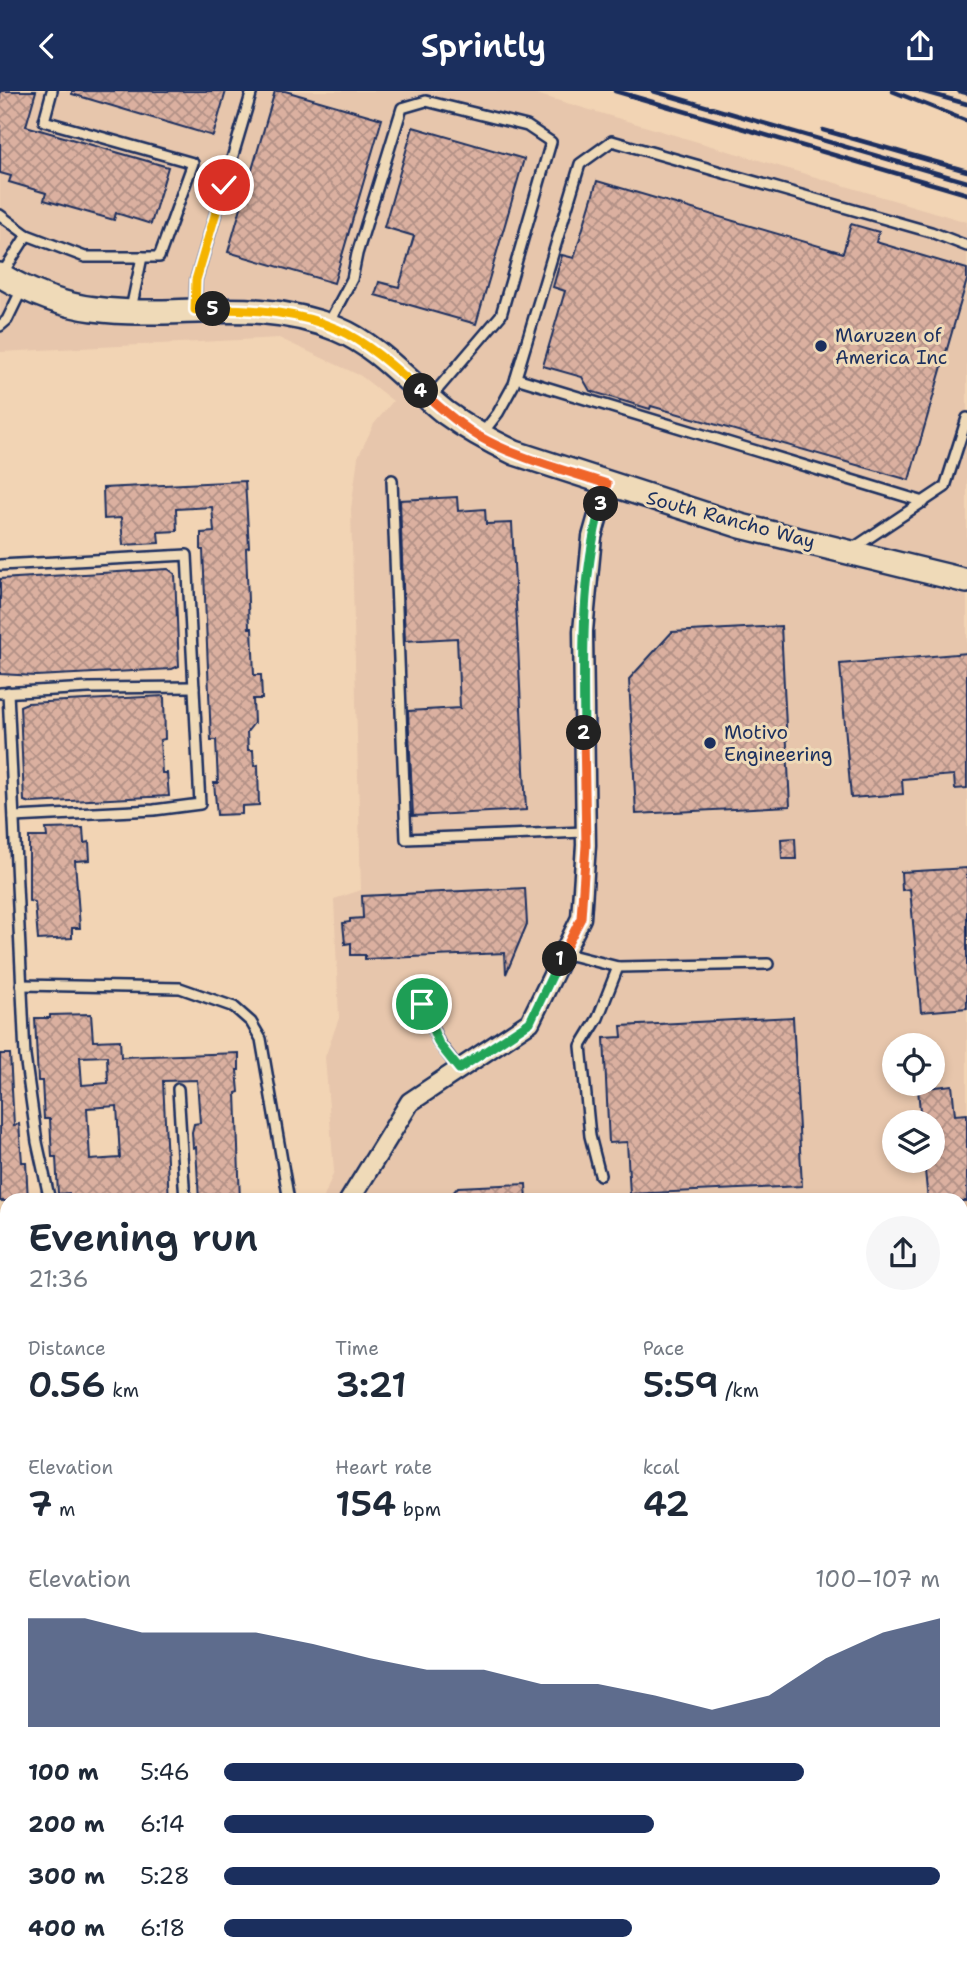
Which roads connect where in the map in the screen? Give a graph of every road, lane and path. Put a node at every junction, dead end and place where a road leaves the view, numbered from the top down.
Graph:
1 (52, 91) edge
2 (251, 91) edge
3 (0, 215) edge
4 (27, 235) junction
5 (967, 246) edge
6 (142, 257) junction
7 (1, 275) edge
8 (22, 288) junction
9 (195, 310) junction
10 (131, 311) junction
11 (0, 326) edge
12 (327, 326) junction
13 (516, 378) junction
14 (430, 398) junction
15 (967, 418) edge
16 (480, 437) junction
17 (392, 480) dead end
18 (607, 484) junction
19 (924, 502) junction
20 (849, 551) junction
21 (0, 565) edge
22 (967, 581) edge
23 (194, 687) junction
24 (4, 693) edge
25 (14, 817) junction
26 (585, 832) junction
27 (563, 953) junction
28 (768, 964) dead end
29 (618, 967) junction
30 (22, 985) junction
31 (422, 1004) dead end
32 (459, 1069) junction
33 (178, 1089) dead end
34 (600, 1175) dead end
35 (48, 1193) edge
36 (184, 1193) edge
37 (288, 1193) edge
38 (354, 1193) edge

1 - 6 lane
2 - 9 lane
3 - 4 lane
4 - 6 lane
4 - 7 lane
5 - 13 lane
6 - 10 lane
7 - 8 street, South Rancho Way
8 - 10 street, South Rancho Way
8 - 11 lane
9 - 10 street, South Rancho Way
9 - 12 street, South Rancho Way
12 - 14 street, South Rancho Way
12 - 14 lane
13 - 16 lane
13 - 19 lane
14 - 16 street, South Rancho Way
15 - 19 lane
16 - 18 street, South Rancho Way
17 - 26 lane
18 - 20 street, South Rancho Way
18 - 26 street
19 - 20 lane
20 - 22 street, South Rancho Way
21 - 23 lane
23 - 24 lane
23 - 25 lane
24 - 25 lane
25 - 30 lane
26 - 27 street
27 - 29 lane
27 - 32 street
28 - 29 lane
29 - 34 lane
30 - 35 lane
30 - 37 lane
31 - 32 lane
32 - 38 street
33 - 36 lane

